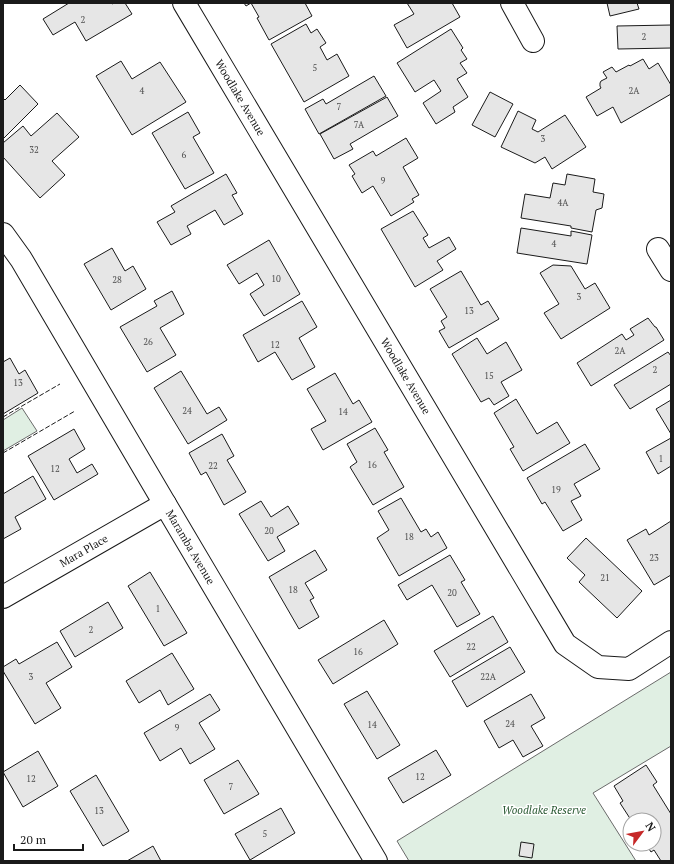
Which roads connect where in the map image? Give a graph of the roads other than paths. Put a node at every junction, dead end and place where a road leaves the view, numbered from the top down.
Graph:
1 (184, 3) edge
2 (512, 3) edge
3 (533, 41) dead end
4 (3, 234) edge
5 (658, 249) dead end
6 (671, 270) edge
7 (165, 504) junction
8 (3, 597) edge
9 (671, 642) edge
10 (376, 861) edge

1 - 9 street, Woodlake Avenue
2 - 3 street
4 - 7 street, Maramba Avenue
5 - 6 street
7 - 8 street, Mara Place
7 - 10 street, Maramba Avenue

